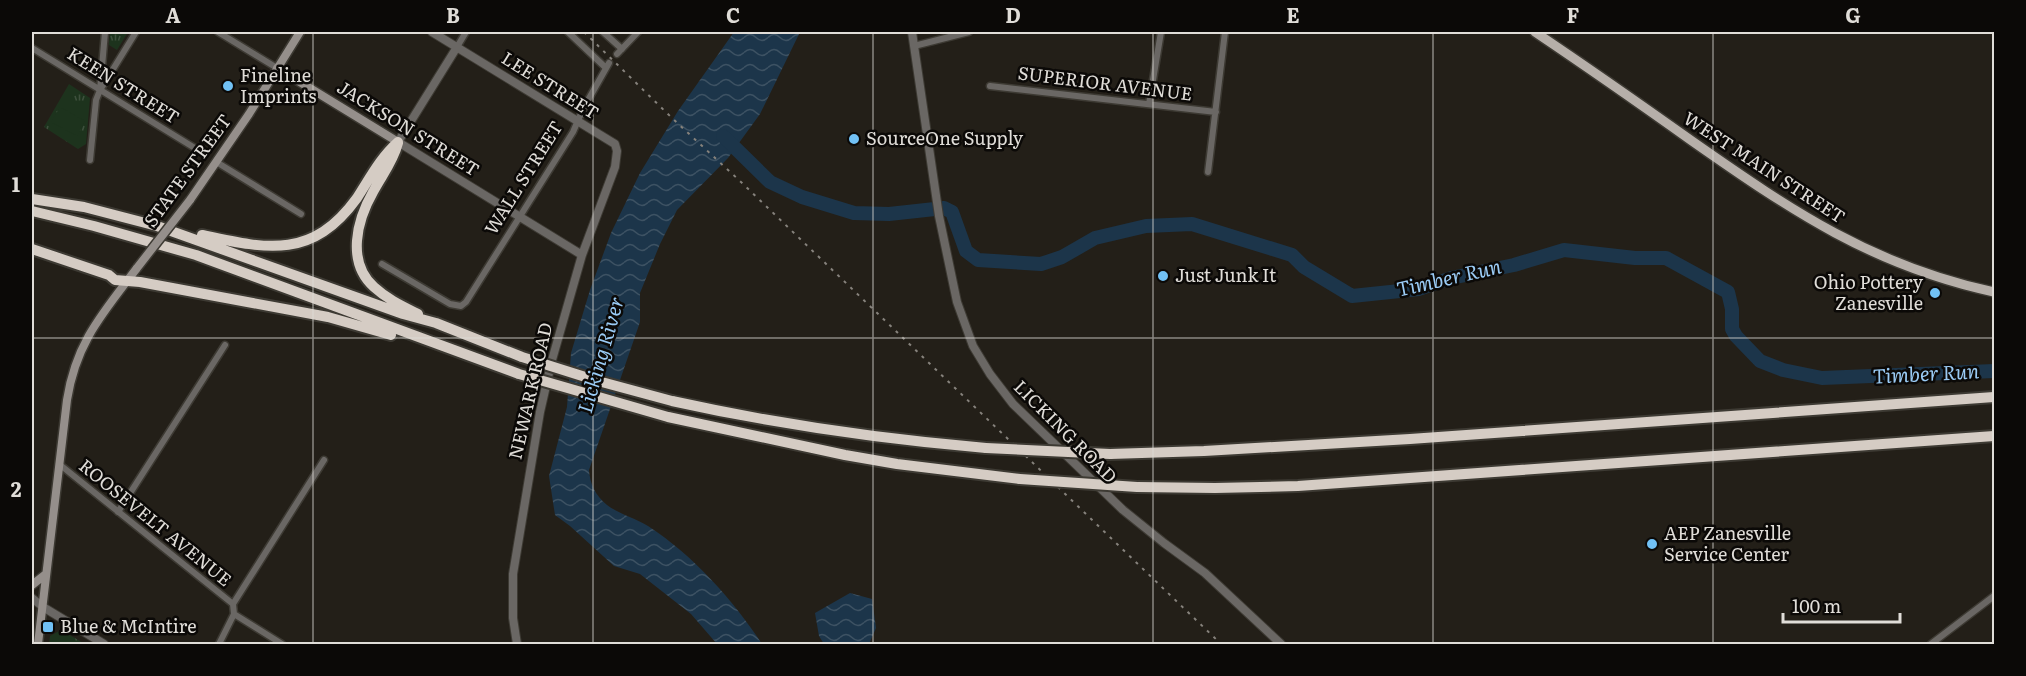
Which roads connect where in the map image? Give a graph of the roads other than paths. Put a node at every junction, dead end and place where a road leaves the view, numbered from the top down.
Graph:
1 (105, 32) edge
2 (136, 32) edge
3 (218, 32) edge
4 (300, 32) edge
5 (432, 32) edge
6 (466, 32) edge
7 (568, 32) edge
8 (603, 32) edge
9 (638, 32) edge
10 (912, 32) edge
11 (969, 32) edge
12 (1161, 32) edge
13 (1225, 32) edge
14 (1535, 32) edge
15 (914, 46) junction
16 (457, 47) junction
17 (32, 48) edge
18 (277, 68) junction
19 (990, 86) dead end
20 (100, 90) junction
21 (1149, 104) junction
22 (1216, 112) junction
23 (577, 120) junction
24 (398, 142) junction
25 (198, 150) dead end
26 (617, 151) joint
27 (90, 160) dead end
28 (218, 163) junction
29 (1208, 172) dead end
30 (32, 199) edge
31 (32, 211) edge
32 (301, 214) dead end
33 (519, 216) junction
34 (156, 226) junction
35 (32, 249) edge
36 (582, 255) junction
37 (382, 264) dead end
38 (127, 281) junction
39 (1995, 292) edge
40 (436, 323) junction
41 (435, 344) junction
42 (225, 345) dead end
43 (1995, 398) edge
44 (1995, 436) edge
45 (324, 460) dead end
46 (59, 464) junction
47 (118, 512) junction
48 (46, 574) junction
49 (32, 585) edge
50 (1995, 596) edge
51 (32, 598) edge
52 (233, 604) junction
53 (43, 607) junction
54 (234, 614) junction
55 (38, 645) edge
56 (104, 645) edge
57 (219, 645) edge
58 (282, 645) edge
59 (517, 645) edge
60 (1281, 645) edge
61 (1931, 645) edge

1 - 20 street
2 - 20 street
3 - 18 street, JACKSON STREET
4 - 18 main road, STATE STREET
5 - 16 street, LEE STREET
6 - 16 street
7 - 23 street, WALL STREET
8 - 9 street
10 - 15 street, LICKING ROAD
11 - 15 street
12 - 21 street
13 - 22 street
14 - 39 main road, WEST MAIN STREET
15 - 60 street, LICKING ROAD
16 - 23 street, LEE STREET
16 - 24 street
17 - 20 street, KEEN STREET
18 - 24 main road, JACKSON STREET
18 - 28 main road, STATE STREET
19 - 21 street, SUPERIOR AVENUE
20 - 25 street, KEEN STREET
20 - 27 street
21 - 22 street, SUPERIOR AVENUE
22 - 29 street
23 - 26 street, LEE STREET
23 - 33 street, WALL STREET
24 - 33 street, JACKSON STREET
24 - 34 highway
24 - 40 highway
26 - 36 street, NEWARK ROAD
28 - 32 street
28 - 38 main road, STATE STREET, bridge
30 - 34 highway
31 - 41 highway
33 - 36 street, JACKSON STREET
33 - 37 street, WALL STREET
34 - 40 highway
35 - 38 highway
36 - 59 street, NEWARK ROAD
38 - 41 highway
38 - 46 main road, STATE STREET
40 - 43 highway, bridge
41 - 44 highway, bridge
42 - 47 street
45 - 52 street
46 - 47 street, ROOSEVELT AVENUE
46 - 48 main road, STATE STREET
47 - 52 street, ROOSEVELT AVENUE
48 - 49 main road
48 - 53 main road, STATE STREET
50 - 61 street
51 - 53 street
52 - 54 street
53 - 55 main road, STATE STREET
53 - 56 street
54 - 57 street
54 - 58 street, ROOSEVELT AVENUE

